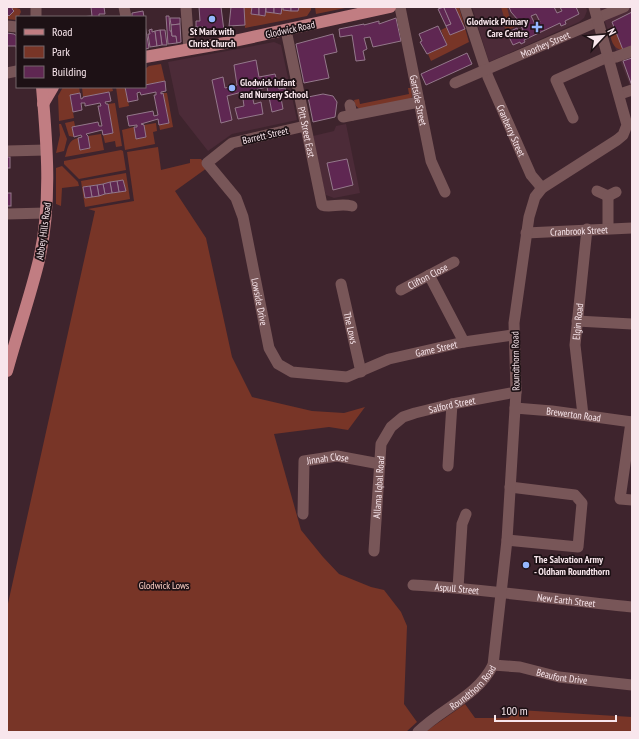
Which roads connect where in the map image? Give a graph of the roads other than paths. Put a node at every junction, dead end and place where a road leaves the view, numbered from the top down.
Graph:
1 (186, 7) edge
2 (390, 7) edge
3 (400, 7) edge
4 (465, 7) edge
5 (594, 7) edge
6 (624, 7) edge
7 (598, 20) junction
8 (286, 30) junction
9 (189, 49) junction
10 (632, 51) edge
11 (146, 57) edge
12 (609, 58) junction
13 (486, 71) junction
14 (455, 83) dead end
15 (42, 88) edge
16 (53, 88) edge
17 (632, 90) edge
18 (620, 94) junction
19 (419, 102) junction
20 (44, 104) junction
21 (349, 113) dead end
22 (573, 118) dead end
23 (305, 126) junction
24 (629, 131) edge
25 (46, 150) junction
26 (7, 151) edge
27 (207, 163) joint
28 (542, 188) junction
29 (597, 191) dead end
30 (445, 192) dead end
31 (352, 206) dead end
32 (46, 213) junction
33 (7, 214) edge
34 (608, 228) junction
35 (632, 228) edge
36 (587, 229) junction
37 (526, 233) junction
38 (454, 262) dead end
39 (429, 276) junction
40 (341, 284) dead end
41 (401, 290) dead end
42 (576, 321) junction
43 (632, 324) edge
44 (513, 336) junction
45 (464, 342) junction
46 (7, 368) edge
47 (361, 372) junction
48 (516, 392) junction
49 (452, 404) junction
50 (515, 408) junction
51 (583, 415) junction
52 (632, 422) edge
53 (391, 427) joint
54 (380, 464) junction
55 (448, 466) dead end
56 (510, 487) junction
57 (632, 500) edge
58 (303, 514) dead end
59 (466, 514) dead end
60 (507, 540) junction
61 (374, 551) dead end
62 (413, 585) dead end
63 (458, 588) junction
64 (500, 593) junction
65 (632, 607) edge
66 (493, 665) junction
67 (632, 685) edge
68 (418, 732) edge

1 - 9 street
2 - 8 main road, Glodwick Road
3 - 19 street, Gartside Street
4 - 13 street, Cranberry Street
5 - 7 street, Roundthorn Road
6 - 7 street, Moorhey Street
7 - 12 street, Roundthorn Road
7 - 13 street, Moorhey Street
8 - 9 main road, Glodwick Road
8 - 23 street, Pitt Street East
9 - 11 main road, Glodwick Road
10 - 12 street
12 - 18 street, Roundthorn Road
12 - 22 street
13 - 14 street
13 - 28 street, Cranberry Street
15 - 20 main road, Abbey Hills Road
16 - 20 main road
17 - 18 street
18 - 24 street, Roundthorn Road
19 - 21 street
19 - 30 street, Gartside Street
20 - 25 main road, Abbey Hills Road
23 - 27 street, Barrett Street
23 - 31 street, Pitt Street East
24 - 28 street, Roundthorn Road
25 - 26 street
25 - 32 main road, Abbey Hills Road
27 - 47 street, Lowside Drive
28 - 37 street, Roundthorn Road
29 - 34 street
32 - 33 street
32 - 46 main road, Abbey Hills Road
34 - 35 street, Cranbrook Street
34 - 36 street, Cranbrook Street
36 - 37 street, Cranbrook Street
36 - 42 street, Elgin Road
37 - 44 street, Roundthorn Road
38 - 39 street, Clifton Close
39 - 41 street, Clifton Close
39 - 45 street
40 - 47 street, The Lows
42 - 43 street
42 - 51 street, Elgin Road
44 - 45 street, Game Street
44 - 48 street, Roundthorn Road
45 - 47 street, Game Street
48 - 49 street, Salford Street
48 - 50 street, Roundthorn Road
49 - 53 street, Salford Street
49 - 55 street
50 - 51 street, Brewerton Road
50 - 56 street, Roundthorn Road
51 - 52 street, Brewerton Road
52 - 57 street
53 - 54 street, Allama Iqbal Road
54 - 58 street, Jinnah Close
54 - 61 street, Allama Iqbal Road
56 - 60 street, Roundthorn Road
56 - 60 street
59 - 63 street
60 - 64 street, Roundthorn Road
62 - 63 street, Aspull Street
63 - 64 street, Aspull Street
64 - 65 street, New Earth Street
64 - 66 street, Roundthorn Road
66 - 67 street, Beaufont Drive
66 - 68 street, Roundthorn Road

